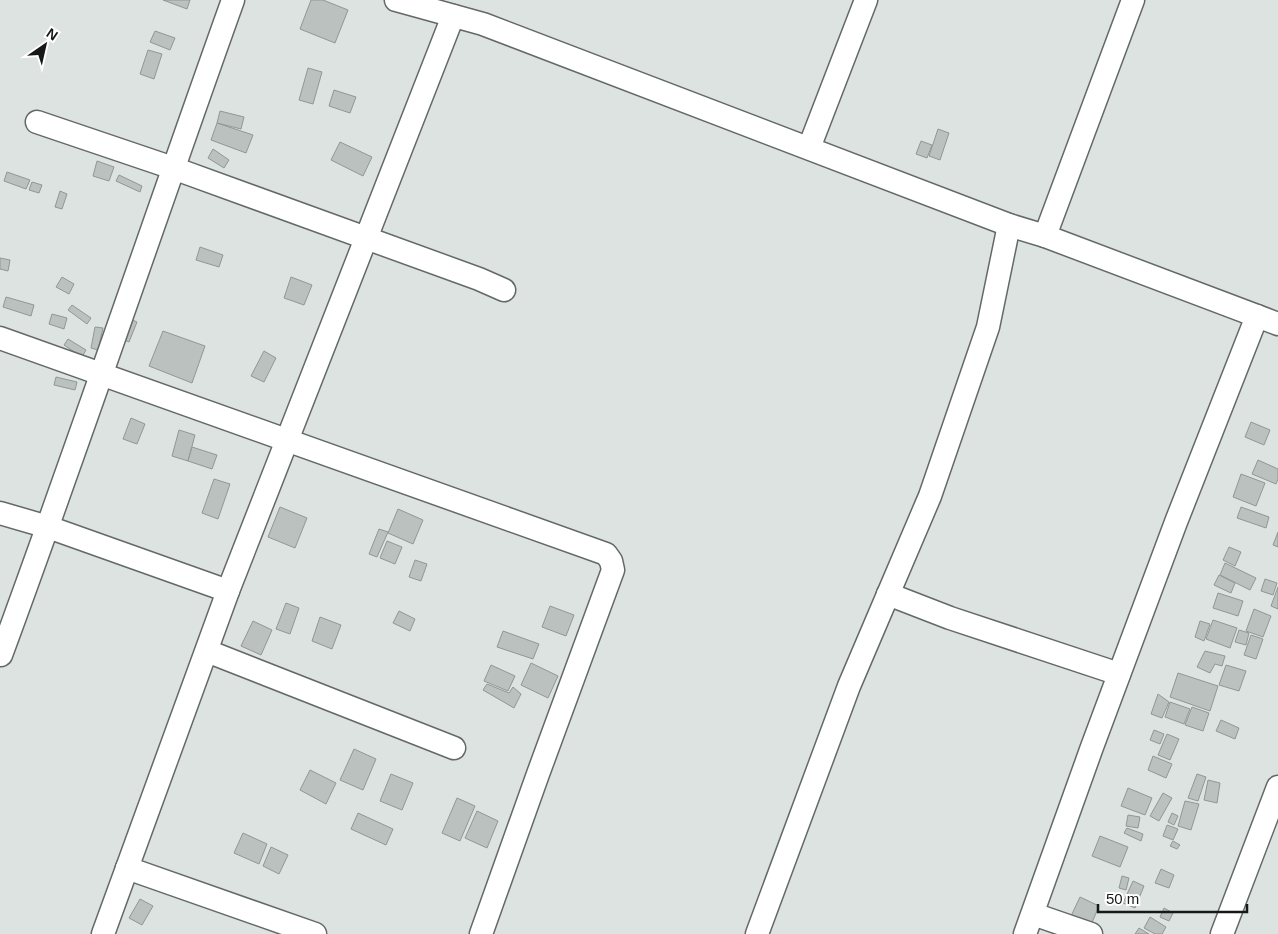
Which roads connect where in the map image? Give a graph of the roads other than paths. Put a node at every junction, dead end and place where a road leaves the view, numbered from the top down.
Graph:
1 (233, 0) edge
2 (396, 0) edge
3 (866, 0) edge
4 (1133, 0) edge
5 (454, 16) junction
6 (37, 122) dead end
7 (809, 148) junction
8 (173, 168) junction
9 (1009, 225) junction
10 (1044, 236) junction
11 (366, 239) junction
12 (504, 290) dead end
13 (1268, 320) edge
14 (0, 338) edge
15 (101, 373) junction
16 (288, 442) junction
17 (0, 513) edge
18 (48, 527) junction
19 (228, 591) junction
20 (888, 594) junction
21 (207, 651) junction
22 (0, 655) edge
23 (1119, 674) junction
24 (454, 748) dead end
25 (1278, 787) edge
26 (127, 868) junction
27 (1029, 924) edge
28 (103, 934) edge
29 (315, 934) edge
30 (481, 934) edge
31 (757, 934) edge
32 (1091, 934) edge
33 (1222, 934) edge

1 - 8 street
2 - 5 street
3 - 7 street
4 - 10 street
5 - 7 street
5 - 11 street
6 - 8 street
7 - 9 street
8 - 11 street
8 - 15 street
9 - 10 street
9 - 20 street
10 - 13 street
11 - 12 street
11 - 16 street
13 - 23 street
14 - 15 street
15 - 16 street
15 - 18 street
16 - 19 street
16 - 30 street
17 - 18 street
18 - 19 street
18 - 22 street
19 - 21 street
20 - 23 street
20 - 31 street
21 - 24 street
21 - 26 street
23 - 27 street
25 - 33 street
26 - 28 street
26 - 29 street
27 - 32 street

